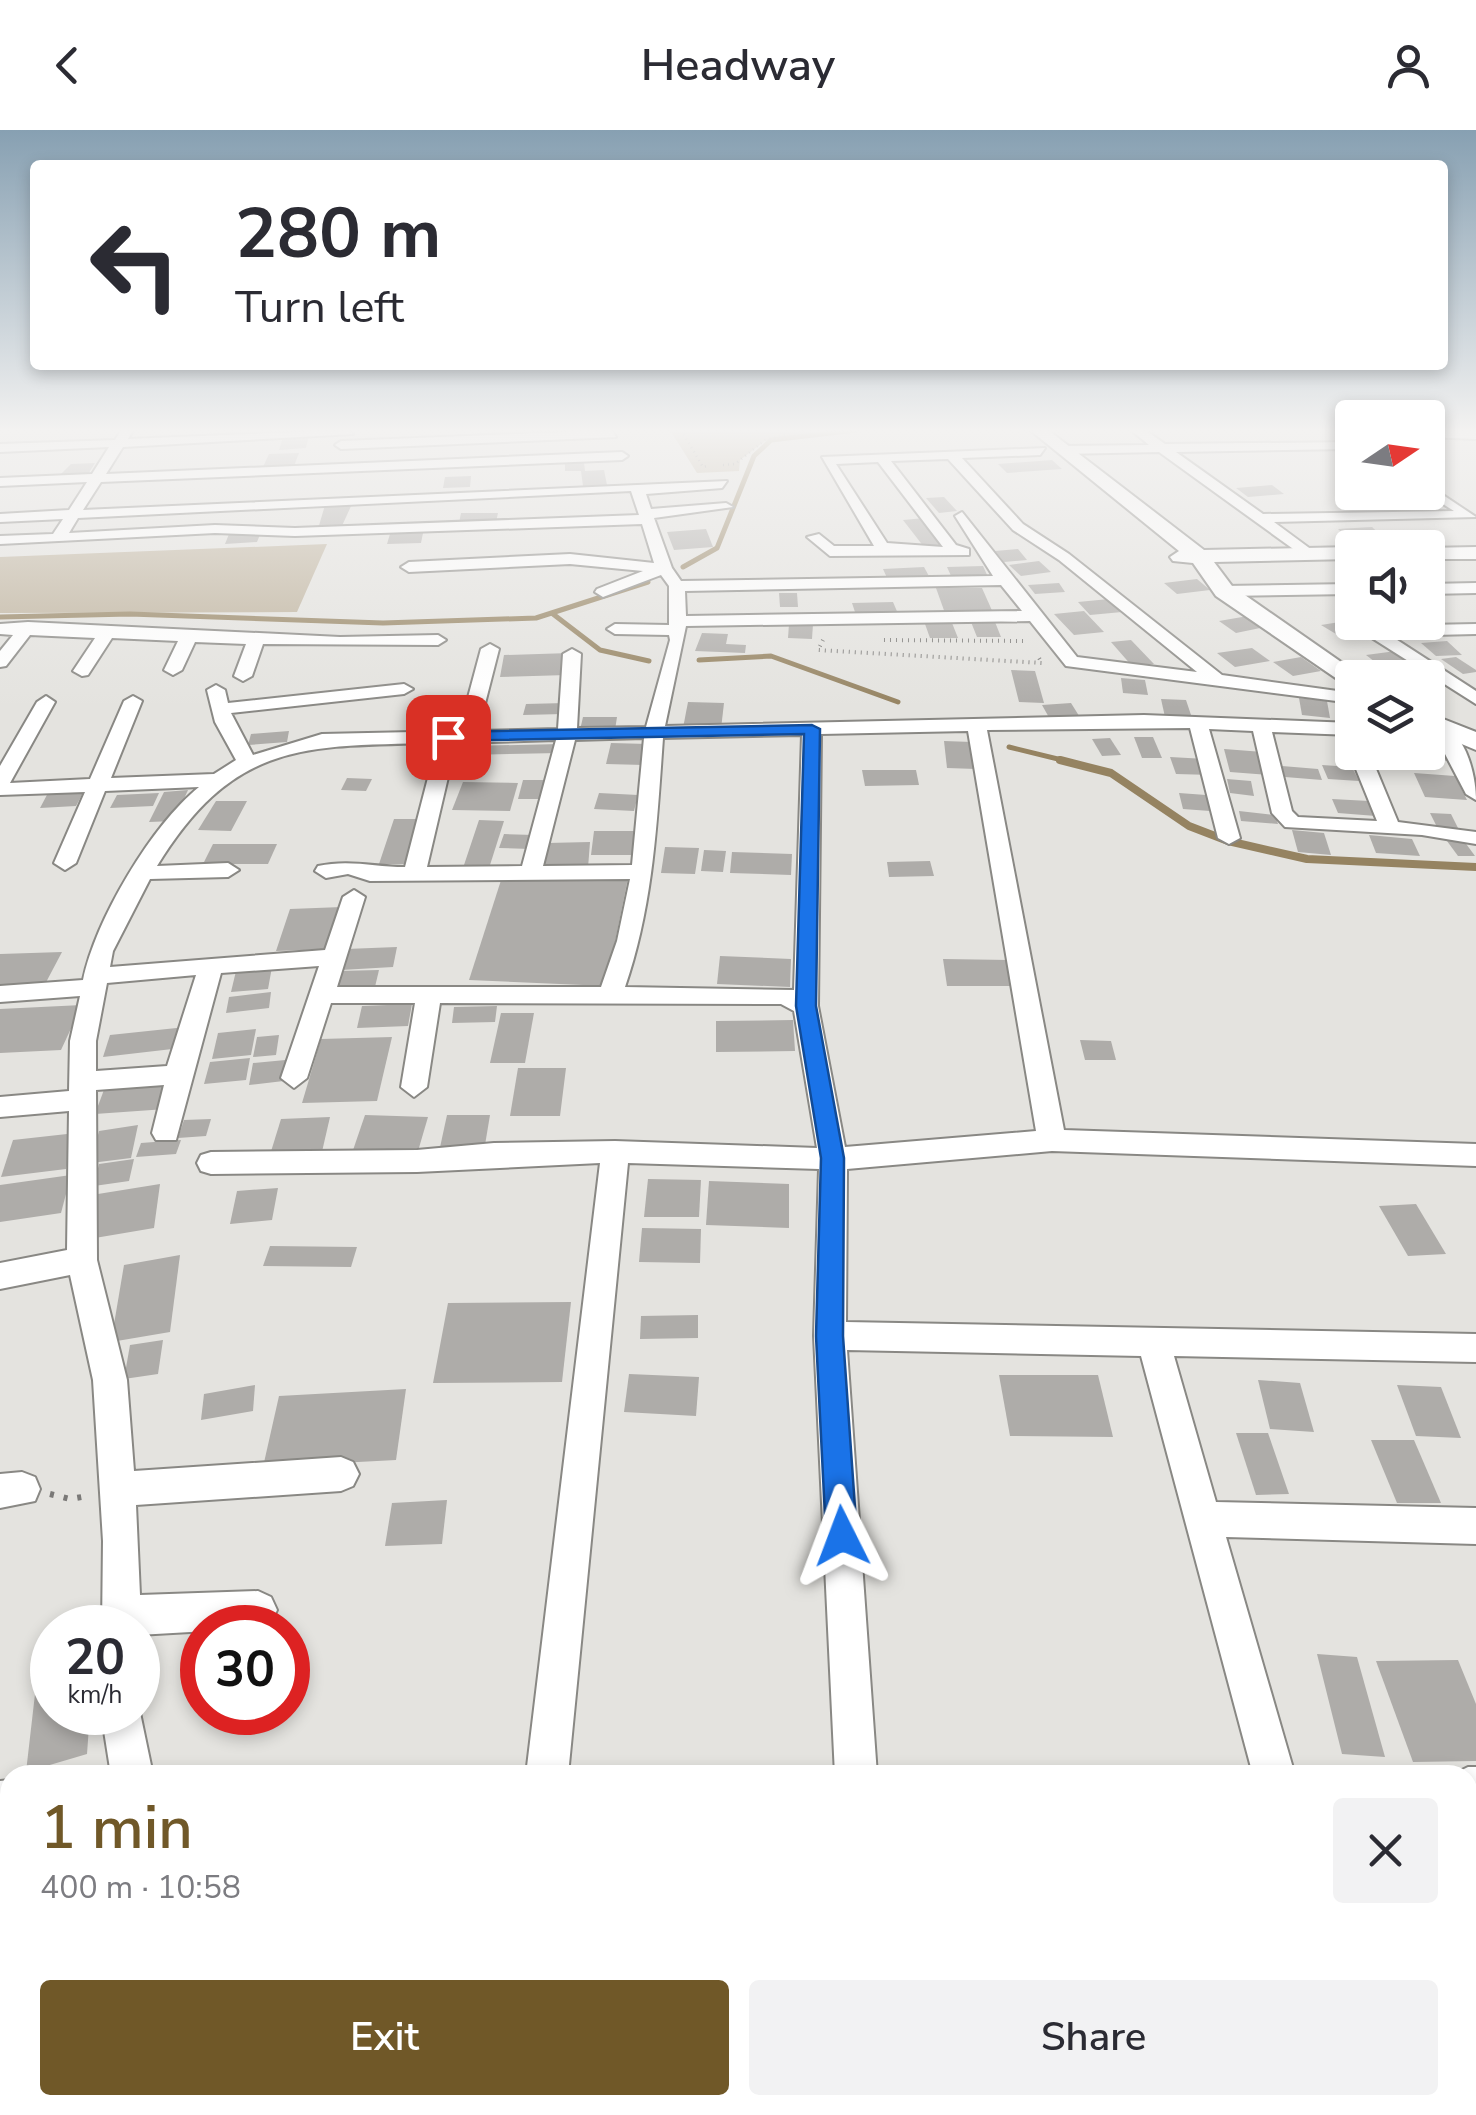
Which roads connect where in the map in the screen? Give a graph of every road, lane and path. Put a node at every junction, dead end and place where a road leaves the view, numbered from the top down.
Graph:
1 (69, 523) edge
2 (300, 523) edge
3 (407, 523) edge
4 (649, 523) edge
5 (867, 523) edge
6 (934, 523) edge
7 (966, 523) edge
8 (1014, 523) edge
9 (1138, 523) edge
10 (1147, 523) edge
11 (1268, 523) edge
12 (295, 532) junction
13 (814, 537) dead end
14 (58, 538) junction
15 (0, 540) edge
16 (890, 550) junction
17 (957, 552) junction
18 (984, 552) junction
19 (1308, 553) junction
20 (1335, 554) edge
21 (1445, 554) edge
22 (1476, 554) edge
23 (40, 557) dead end
24 (409, 567) dead end
25 (1203, 570) junction
26 (670, 578) junction
27 (1006, 580) junction
28 (1476, 588) edge
29 (1335, 589) edge
30 (1445, 589) edge
31 (1306, 590) junction
32 (603, 592) dead end
33 (1335, 608) edge
34 (1032, 616) junction
35 (677, 625) junction
36 (28, 627) junction
37 (0, 628) edge
38 (1445, 628) edge
39 (615, 629) dead end
40 (1476, 629) edge
41 (108, 631) junction
42 (190, 634) junction
43 (258, 638) junction
44 (438, 640) dead end
45 (838, 640) dead end
46 (875, 640) dead end
47 (1386, 640) edge
48 (340, 642) junction
49 (490, 649) dead end
50 (572, 654) dead end
51 (1037, 654) junction
52 (1066, 654) junction
53 (0, 662) edge
54 (335, 666) dead end
55 (1335, 666) edge
56 (173, 670) dead end
57 (82, 671) dead end
58 (243, 676) dead end
59 (1476, 678) edge
60 (1216, 680) junction
61 (1450, 680) junction
62 (404, 689) dead end
63 (327, 694) junction
64 (1335, 696) edge
65 (1476, 698) edge
66 (46, 702) dead end
67 (133, 702) dead end
68 (1198, 724) junction
69 (977, 726) junction
70 (1261, 726) junction
71 (812, 729) junction
72 (1335, 731) edge
73 (1452, 732) edge
74 (654, 733) junction
75 (568, 734) junction
76 (457, 736) junction
77 (322, 740) junction
78 (247, 762) junction
79 (1366, 770) edge
80 (219, 780) junction
81 (97, 785) junction
82 (0, 786) edge
83 (1476, 794) edge
84 (1390, 827) junction
85 (1230, 838) dead end
86 (1476, 838) edge
87 (65, 863) dead end
88 (228, 870) dead end
89 (326, 871) dead end
90 (532, 872) junction
91 (642, 872) junction
92 (143, 873) junction
93 (415, 873) junction
94 (354, 897) dead end
95 (336, 957) junction
96 (212, 966) junction
97 (95, 981) junction
98 (0, 994) edge
99 (322, 995) junction
100 (429, 995) junction
101 (610, 995) junction
102 (806, 1006) junction
103 (182, 1065) junction
104 (294, 1078) dead end
105 (414, 1087) dead end
106 (82, 1091) junction
107 (0, 1107) edge
108 (166, 1133) dead end
109 (1052, 1140) junction
110 (615, 1152) junction
111 (1476, 1155) edge
112 (833, 1158) junction
113 (211, 1162) dead end
114 (82, 1260) junction
115 (0, 1276) edge
116 (830, 1336) junction
117 (1153, 1340) junction
118 (1476, 1348) edge
119 (341, 1474) dead end
120 (114, 1488) junction
121 (11, 1490) edge
122 (1202, 1519) junction
123 (1476, 1526) edge
124 (121, 1605) edge
125 (125, 1735) edge
126 (130, 1765) edge
127 (547, 1765) edge
128 (855, 1765) edge
129 (1271, 1765) edge

1 - 14 street
2 - 12 street
3 - 12 street
4 - 26 street
5 - 16 street
6 - 17 street
7 - 18 street
8 - 60 street
9 - 25 street
10 - 25 street
11 - 19 street
12 - 14 street
13 - 16 street
14 - 15 street
14 - 23 street
16 - 17 street
17 - 18 street
18 - 27 street
19 - 20 street
19 - 25 street
21 - 22 street
24 - 26 street
25 - 31 street
25 - 55 street
26 - 27 street
26 - 32 street
26 - 35 street
27 - 34 street
28 - 30 street
29 - 31 street
31 - 33 street
34 - 35 street
34 - 52 street
35 - 39 street
35 - 74 street
36 - 37 street
36 - 41 street
36 - 53 street
38 - 40 street
41 - 42 street
41 - 57 street
42 - 43 street
42 - 56 street
43 - 48 street
43 - 58 street
44 - 48 street
45 - 51 path
46 - 51 path
47 - 61 street
48 - 54 street
49 - 76 street
50 - 75 street
51 - 52 path
52 - 60 street
59 - 61 street
60 - 64 street
61 - 65 street
62 - 63 street
63 - 77 street
63 - 78 street
66 - 82 street
67 - 81 street
68 - 69 street
68 - 70 street
68 - 85 street
69 - 71 street
69 - 109 street
70 - 72 street
70 - 84 street
71 - 74 street
71 - 102 street
73 - 83 street
74 - 75 street
74 - 91 street
75 - 76 street
75 - 90 street
76 - 77 street
76 - 93 street
77 - 78 street
78 - 80 street
79 - 84 street
80 - 81 street
80 - 92 street
81 - 82 street
81 - 87 street
84 - 86 street
88 - 92 street
89 - 93 street
90 - 91 street
90 - 93 street
91 - 101 street
92 - 97 street
94 - 95 street
95 - 96 street
95 - 99 street
96 - 97 street
96 - 103 street
97 - 98 street
97 - 106 street
99 - 100 street
99 - 104 street
100 - 101 street
100 - 105 street
101 - 102 street
102 - 112 street
103 - 106 street
103 - 108 street
106 - 107 street
106 - 114 street
109 - 111 street
109 - 112 street
110 - 112 street
110 - 113 street
110 - 127 street
112 - 116 street
114 - 115 street
114 - 120 street
116 - 117 street
116 - 128 street
117 - 118 street
117 - 122 street
119 - 120 street
120 - 121 path
120 - 124 street
122 - 123 street
122 - 129 street
125 - 126 street

